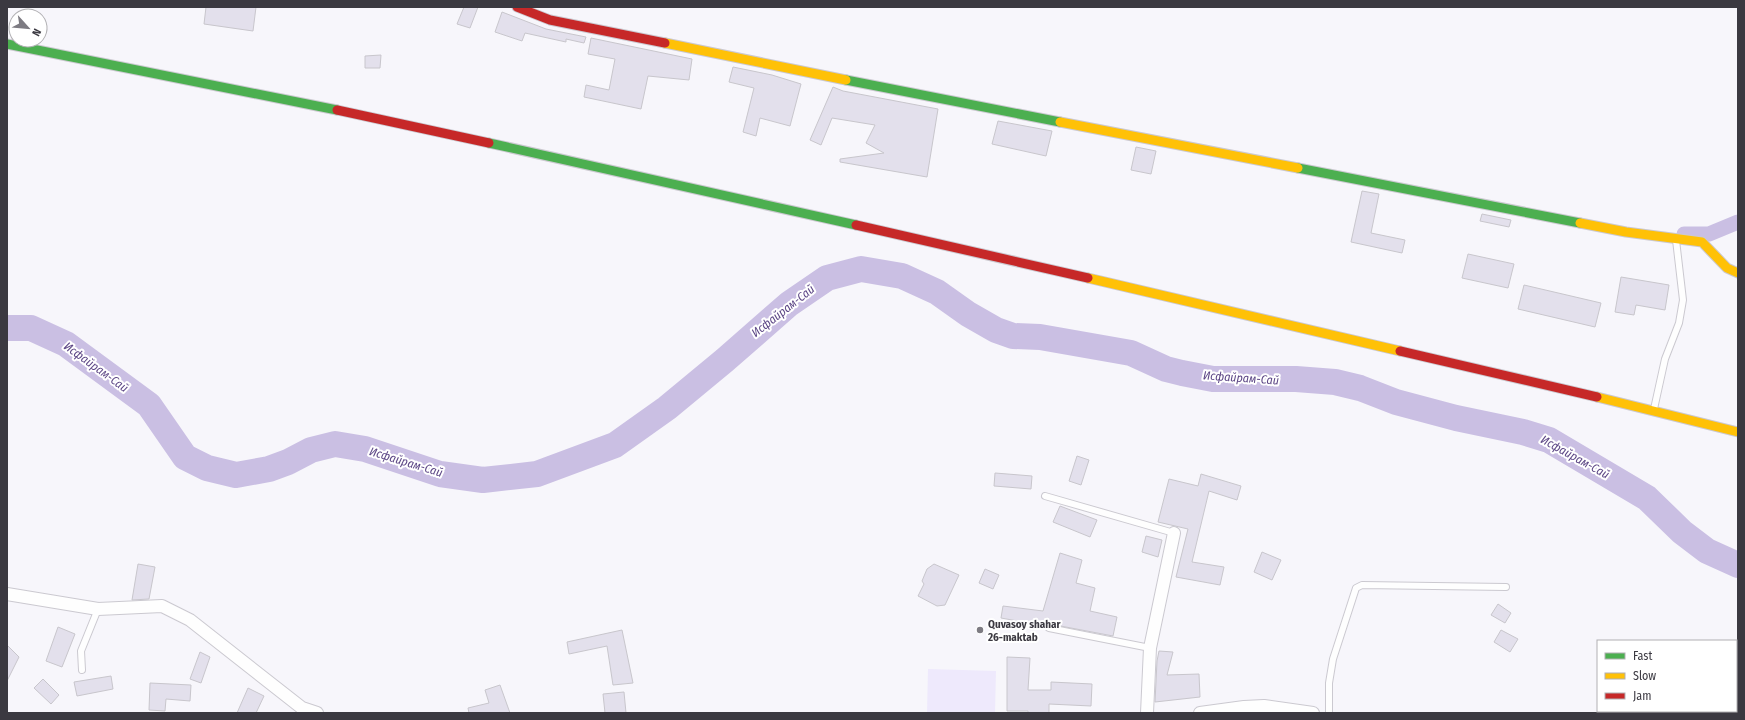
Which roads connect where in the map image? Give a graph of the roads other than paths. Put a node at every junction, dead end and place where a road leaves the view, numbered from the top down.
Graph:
1 (517, 7) edge
2 (7, 44) edge
3 (1676, 239) junction
4 (1738, 273) edge
5 (1653, 411) junction
6 (1738, 432) edge
7 (1045, 496) dead end
8 (1174, 533) joint
9 (1506, 587) dead end
10 (7, 594) edge
11 (98, 609) junction
12 (1049, 628) dead end
13 (1150, 648) junction
14 (82, 670) dead end
15 (317, 713) edge
16 (1147, 713) edge
17 (1200, 713) edge
18 (1313, 713) edge
19 (1329, 713) edge

1 - 3 main road
2 - 5 main road
3 - 4 main road
3 - 5 lane
5 - 6 main road
7 - 8 lane
8 - 13 street
9 - 19 lane
10 - 11 street
11 - 14 lane
11 - 15 street
12 - 13 lane
13 - 16 street
17 - 18 street

